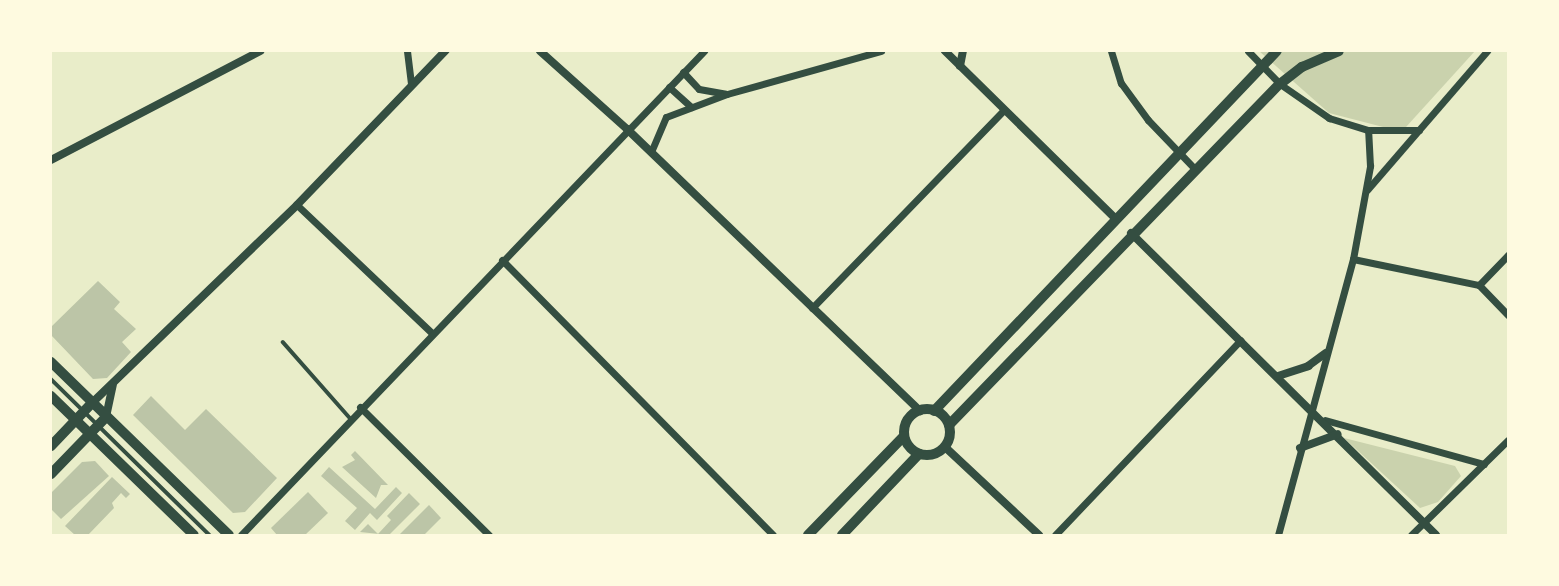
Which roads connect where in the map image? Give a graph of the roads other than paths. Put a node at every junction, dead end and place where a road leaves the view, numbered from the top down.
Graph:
1 (260, 51) edge
2 (407, 51) edge
3 (445, 51) edge
4 (540, 51) edge
5 (704, 51) edge
6 (881, 51) edge
7 (945, 51) edge
8 (963, 51) edge
9 (1111, 51) edge
10 (1248, 51) edge
11 (1276, 51) edge
12 (1339, 51) edge
13 (1487, 51) edge
14 (1315, 56) edge
15 (960, 65) junction
16 (1263, 67) junction
17 (683, 72) junction
18 (1280, 84) junction
19 (411, 85) junction
20 (669, 87) junction
21 (727, 94) junction
22 (691, 107) junction
23 (1004, 110) junction
24 (627, 129) junction
25 (1368, 130) junction
26 (1419, 130) junction
27 (651, 152) junction
28 (1180, 153) junction
29 (51, 160) edge
30 (1196, 170) junction
31 (1366, 190) junction
32 (297, 205) junction
33 (1115, 218) junction
34 (1131, 233) junction
35 (1508, 255) edge
36 (502, 260) junction
37 (1353, 260) junction
38 (1479, 285) junction
39 (812, 309) junction
40 (1508, 314) edge
41 (431, 332) junction
42 (1241, 340) junction
43 (283, 342) dead end
44 (1326, 353) junction
45 (51, 362) edge
46 (1278, 376) junction
47 (51, 379) edge
48 (113, 385) junction
49 (51, 396) edge
50 (93, 403) junction
51 (360, 407) junction
52 (1309, 407) junction
53 (920, 411) junction
54 (933, 411) junction
55 (80, 416) junction
56 (350, 418) junction
57 (1325, 420) junction
58 (98, 425) junction
59 (949, 425) junction
60 (1338, 434) junction
61 (904, 436) junction
62 (1508, 440) edge
63 (51, 446) edge
64 (945, 447) junction
65 (1300, 448) junction
66 (919, 454) junction
67 (1484, 464) junction
68 (51, 474) edge
69 (1424, 523) junction
70 (194, 535) edge
71 (210, 535) edge
72 (229, 535) edge
73 (241, 535) edge
74 (489, 535) edge
75 (773, 535) edge
76 (808, 535) edge
77 (842, 535) edge
78 (1040, 535) edge
79 (1055, 535) edge
80 (1278, 535) edge
81 (1411, 535) edge
82 (1436, 535) edge

1 - 29 street
2 - 19 street
3 - 19 street
4 - 24 street
5 - 17 street
6 - 21 street
7 - 15 street
8 - 15 street
9 - 28 street
10 - 16 street
11 - 16 main road
12 - 14 main road
13 - 26 street
14 - 18 main road
15 - 23 street
16 - 18 street
16 - 28 main road
17 - 20 street
17 - 21 street
18 - 25 street
18 - 30 main road
19 - 32 street
20 - 22 street
20 - 24 street
21 - 22 street
22 - 27 street
23 - 33 street
23 - 39 street
24 - 27 street
24 - 36 street
25 - 26 street
25 - 31 street
26 - 31 street
27 - 39 street
28 - 30 street
28 - 33 main road
30 - 34 main road
31 - 37 street
32 - 41 street
32 - 48 street
33 - 54 main road
34 - 42 street
34 - 59 main road
35 - 38 street
36 - 41 street
36 - 75 street
37 - 38 street
37 - 44 street
38 - 40 street
39 - 53 street
41 - 51 street
42 - 46 street
42 - 79 street
43 - 56 lane
44 - 46 street
44 - 52 street
45 - 50 main road
46 - 52 street
47 - 55 lane
48 - 50 street
48 - 58 street
49 - 55 main road
50 - 55 main road
50 - 58 main road
51 - 56 street
51 - 74 street
52 - 57 street
52 - 65 street
53 - 54 main road
53 - 61 main road
54 - 59 main road
55 - 58 main road
55 - 63 main road
56 - 73 street
57 - 60 street
57 - 67 street
58 - 68 main road
58 - 70 main road
58 - 71 lane
58 - 72 main road
59 - 64 main road
60 - 65 street
60 - 69 street
61 - 66 main road
61 - 76 main road
62 - 67 street
64 - 66 main road
64 - 78 street
65 - 80 street
66 - 77 main road
67 - 69 street
69 - 81 street
69 - 82 street

